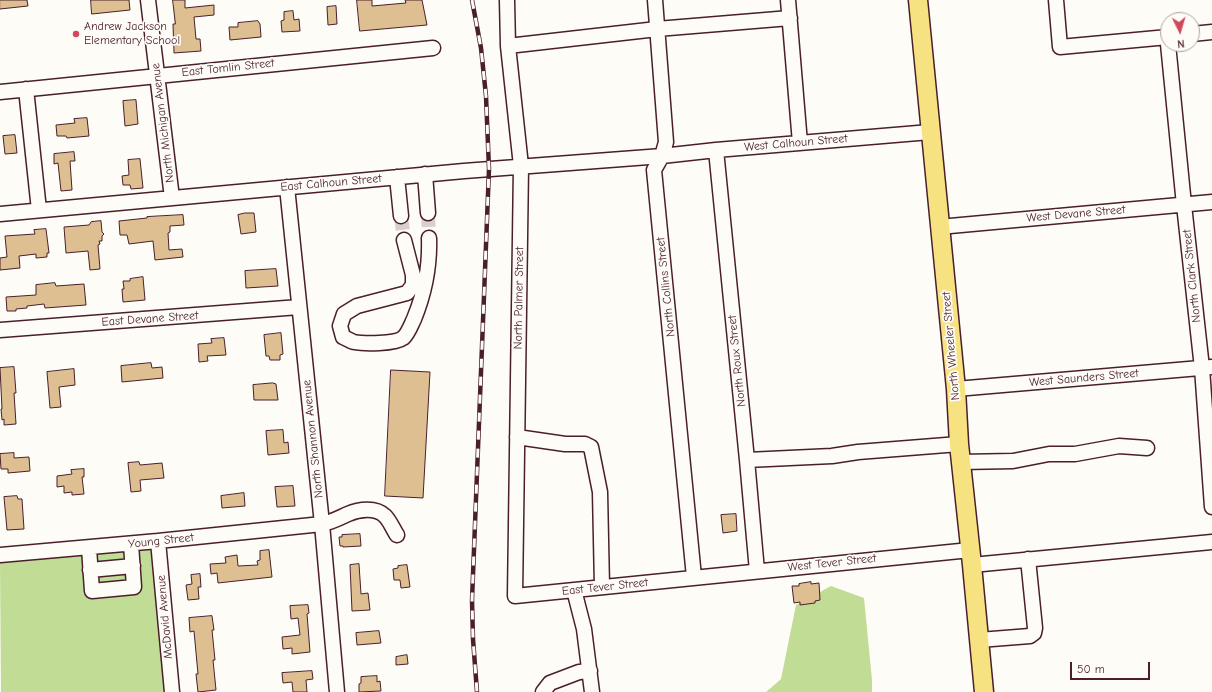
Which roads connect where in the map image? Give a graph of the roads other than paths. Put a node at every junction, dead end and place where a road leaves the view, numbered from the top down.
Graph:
1 (148, 0) edge
2 (508, 0) edge
3 (655, 0) edge
4 (788, 0) edge
5 (918, 0) edge
6 (1056, 0) edge
7 (790, 18) junction
8 (657, 29) junction
9 (1212, 32) edge
10 (1200, 33) edge
11 (1160, 38) edge
12 (508, 46) junction
13 (433, 48) dead end
14 (1169, 52) edge
15 (158, 75) junction
16 (26, 89) junction
17 (0, 92) edge
18 (930, 132) junction
19 (800, 143) junction
20 (716, 150) junction
21 (662, 156) junction
22 (521, 166) junction
23 (425, 174) junction
24 (397, 177) junction
25 (287, 187) junction
26 (172, 198) junction
27 (1212, 202) edge
28 (1184, 205) junction
29 (39, 210) junction
30 (428, 213) tunnel mouth
31 (0, 214) edge
32 (401, 216) tunnel mouth
33 (939, 227) junction
34 (429, 238) tunnel mouth
35 (404, 240) tunnel mouth
36 (299, 307) junction
37 (0, 330) edge
38 (1207, 368) edge
39 (956, 389) junction
40 (517, 437) junction
41 (958, 444) junction
42 (1147, 448) dead end
43 (747, 460) junction
44 (961, 462) junction
45 (1212, 507) edge
46 (322, 524) junction
47 (397, 535) dead end
48 (158, 541) junction
49 (1212, 542) edge
50 (131, 544) junction
51 (89, 548) junction
52 (0, 556) edge
53 (971, 557) junction
54 (1028, 559) junction
55 (132, 566) junction
56 (90, 570) junction
57 (757, 571) junction
58 (694, 577) junction
59 (602, 587) junction
60 (574, 590) junction
61 (515, 596) joint
62 (979, 640) junction
63 (590, 671) junction
64 (172, 692) edge
65 (337, 692) edge
66 (543, 692) edge
67 (592, 692) edge
68 (984, 692) edge

1 - 15 street, North Michigan Avenue
2 - 12 street, North Palmer Street
3 - 8 street, North Collins Street
4 - 7 street
5 - 18 main road, North Wheeler Street
6 - 11 street
7 - 8 street
7 - 19 street
8 - 12 street
8 - 21 street, North Collins Street
9 - 10 street
12 - 22 street, North Palmer Street
13 - 15 street, East Tomlin Street
14 - 28 street, North Clark Street
15 - 16 street, East Tomlin Street
15 - 26 street, North Michigan Avenue
16 - 17 street, East Tomlin Street
16 - 29 street
18 - 19 street, West Calhoun Street
18 - 33 main road, North Wheeler Street
19 - 20 street, West Calhoun Street
20 - 21 street, West Calhoun Street
20 - 43 street, North Roux Street
21 - 22 street, East Calhoun Street
21 - 58 street, North Collins Street
22 - 23 street, East Calhoun Street
22 - 40 street, North Palmer Street
23 - 24 street, East Calhoun Street
23 - 30 street
24 - 25 street, East Calhoun Street
24 - 32 street
25 - 26 street, East Calhoun Street
25 - 36 street, North Shannon Avenue
26 - 29 street, East Calhoun Street
27 - 28 street, West Devane Street
28 - 33 street, West Devane Street
28 - 38 street, North Clark Street
29 - 31 street, East Calhoun Street
33 - 39 main road, North Wheeler Street
34 - 35 street
36 - 37 street, East Devane Street
36 - 46 street, North Shannon Avenue
38 - 39 street, West Saunders Street
38 - 45 street, North Clark Street
39 - 41 main road, North Wheeler Street
40 - 59 street
40 - 61 street, North Palmer Street
41 - 43 street
41 - 44 main road, North Wheeler Street
42 - 44 street
43 - 57 street, North Roux Street
44 - 53 main road, North Wheeler Street
46 - 47 street, Young Street
46 - 48 street, Young Street
46 - 65 street, North Shannon Avenue
48 - 50 street, Young Street
48 - 64 street, McDavid Avenue
49 - 54 street, West Tever Street
50 - 51 street, Young Street
50 - 55 street
51 - 52 street, Young Street
51 - 56 street
53 - 54 street, West Tever Street
53 - 57 street, West Tever Street
53 - 62 main road, North Wheeler Street
54 - 62 street
55 - 56 street
55 - 56 street
57 - 58 street, West Tever Street
58 - 59 street, East Tever Street
59 - 60 street, East Tever Street
60 - 61 street, East Tever Street
60 - 63 street
62 - 68 main road, North Wheeler Street
63 - 66 street
63 - 67 street

